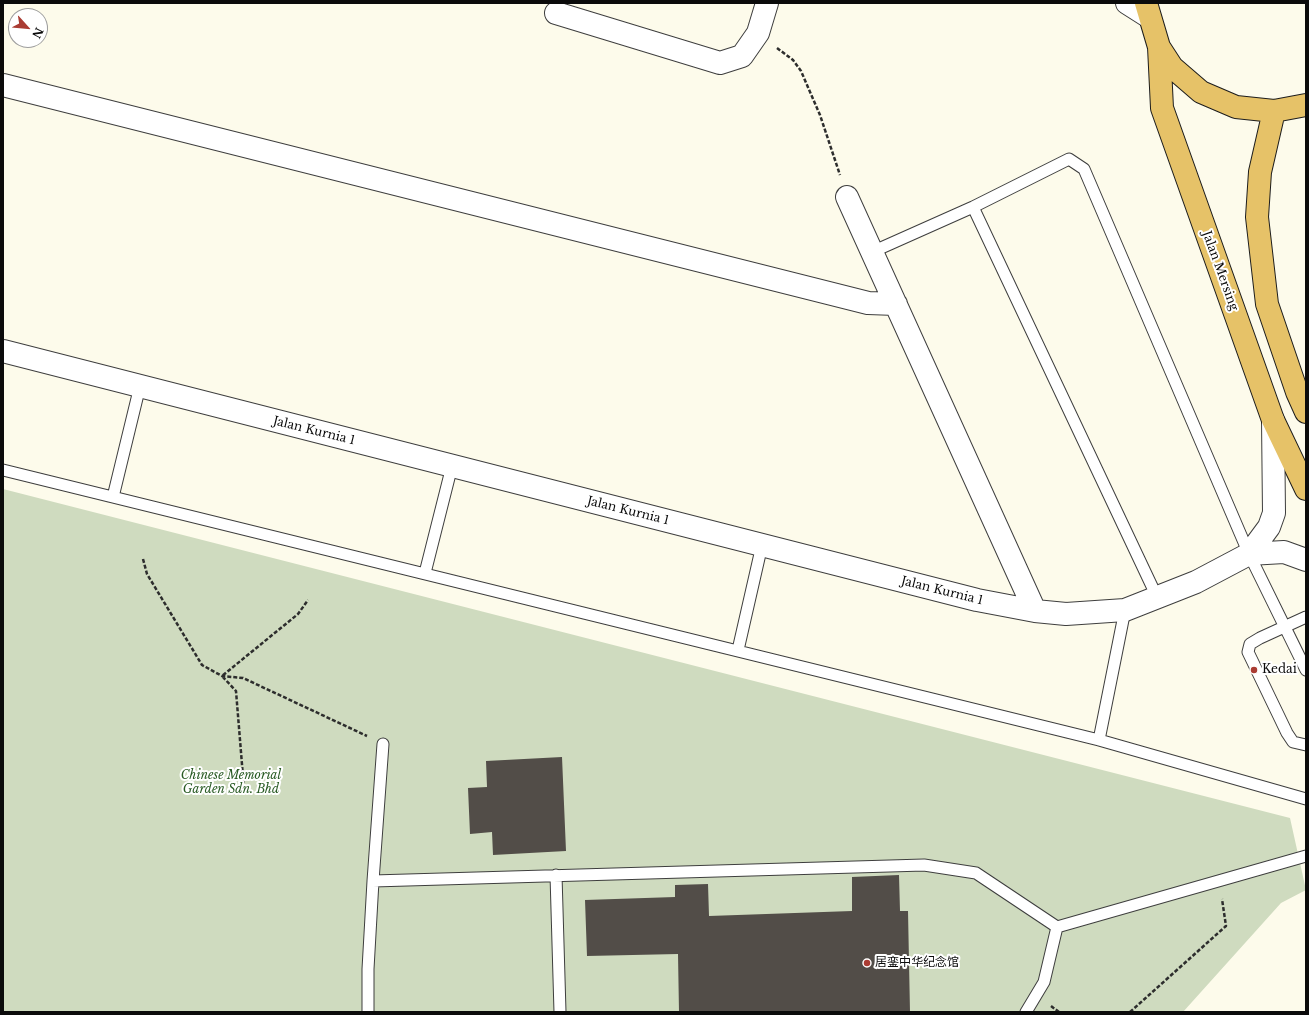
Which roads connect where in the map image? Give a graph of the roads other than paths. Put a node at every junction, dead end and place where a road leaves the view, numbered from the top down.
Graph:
1 (767, 3) edge
2 (1127, 3) edge
3 (1147, 10) edge
4 (556, 13) dead end
5 (1159, 47) junction
6 (3, 85) edge
7 (1306, 104) edge
8 (1274, 111) junction
9 (847, 196) road end
10 (973, 207) junction
11 (872, 252) junction
12 (896, 304) junction
13 (3, 351) edge
14 (140, 386) junction
15 (1306, 412) edge
16 (1273, 420) junction
17 (452, 466) junction
18 (3, 470) edge
19 (1306, 489) edge
20 (113, 497) junction
21 (762, 545) junction
22 (1249, 554) junction
23 (1306, 560) edge
24 (424, 573) junction
25 (1157, 597) junction
26 (1125, 610) junction
27 (1035, 611) junction
28 (1306, 617) edge
29 (1285, 627) junction
30 (738, 650) junction
31 (1306, 670) edge
32 (1099, 740) junction
33 (384, 744) road end
34 (1306, 745) edge
35 (1306, 799) edge
36 (1306, 856) edge
37 (556, 875) junction
38 (372, 880) junction
39 (1057, 927) junction
40 (368, 1012) edge
41 (560, 1012) edge
42 (1026, 1012) edge

1 - 4 street
2 - 3 street
3 - 5 highway
5 - 8 highway
5 - 16 highway, Jalan Mersing
6 - 12 street
7 - 8 highway
8 - 15 highway
9 - 11 street
10 - 11 lane
10 - 22 lane
10 - 25 lane
11 - 12 street
12 - 27 street
13 - 14 street, Jalan Kurnia 1
14 - 17 street, Jalan Kurnia 1
14 - 20 lane
16 - 19 highway, Jalan Mersing
16 - 22 street
17 - 21 street, Jalan Kurnia 1
17 - 24 lane
18 - 20 lane
20 - 24 lane
21 - 27 street, Jalan Kurnia 1
21 - 30 lane
22 - 23 street
22 - 25 street, Jalan Kurnia 1
22 - 29 lane
24 - 30 lane
25 - 26 street, Jalan Kurnia 1
26 - 27 street, Jalan Kurnia 1
26 - 32 lane
28 - 29 lane
29 - 31 lane
29 - 34 lane
30 - 32 lane
32 - 35 lane
33 - 38 lane
36 - 39 lane
37 - 38 lane
37 - 39 lane
37 - 41 lane
38 - 40 lane
39 - 42 lane

